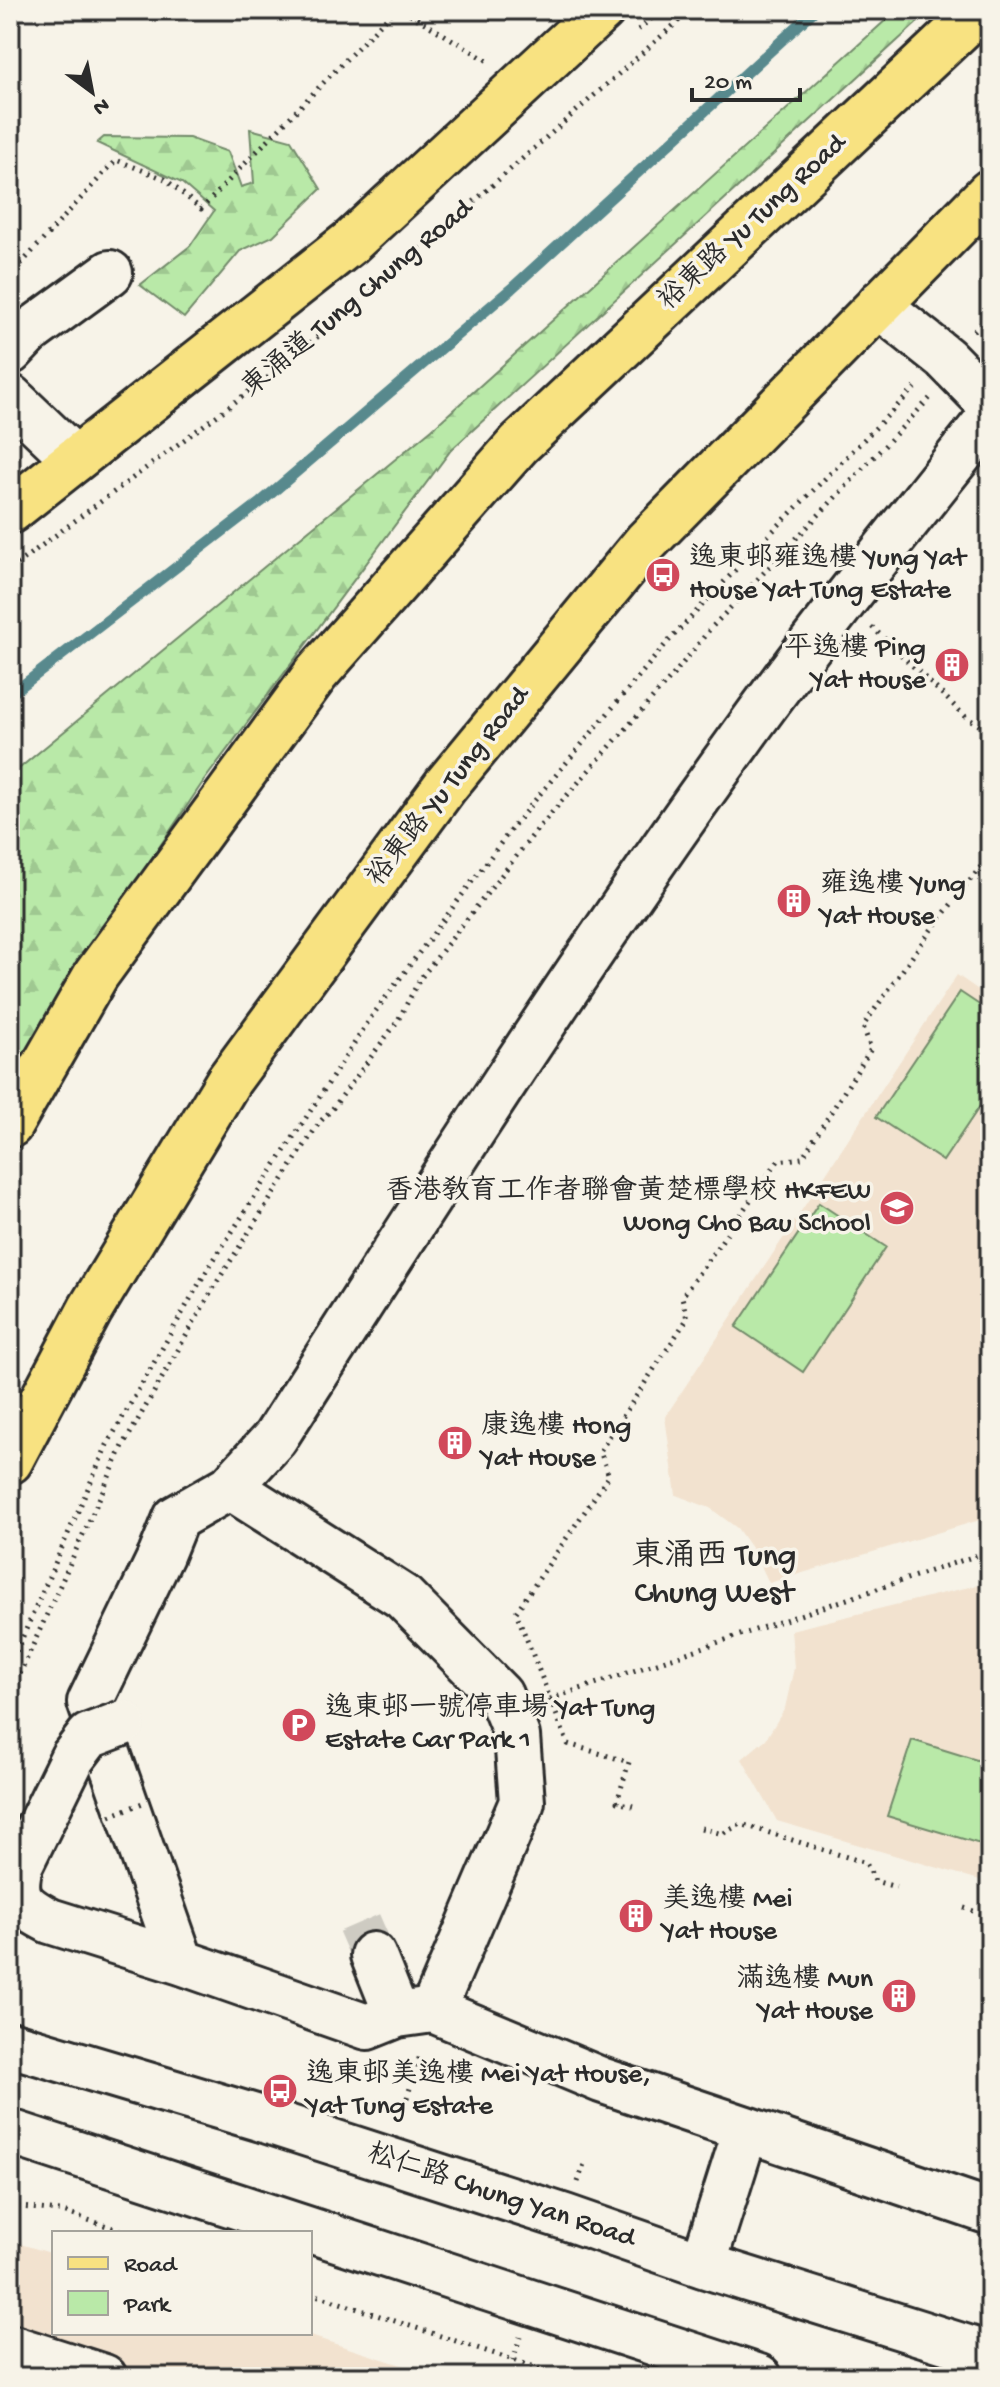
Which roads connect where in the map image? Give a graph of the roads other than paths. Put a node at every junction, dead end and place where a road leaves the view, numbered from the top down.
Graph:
1 (602, 10) edge
2 (980, 10) edge
3 (990, 192) edge
4 (110, 273) dead end
5 (880, 303) junction
6 (16, 332) edge
7 (10, 397) edge
8 (990, 404) edge
9 (990, 417) edge
10 (75, 459) junction
11 (10, 511) edge
12 (10, 1125) edge
13 (10, 1461) edge
14 (230, 1487) junction
15 (123, 1723) dead end
16 (373, 1955) tunnel mouth
17 (181, 1962) junction
18 (417, 2024) junction
19 (10, 2044) edge
20 (746, 2129) junction
21 (10, 2132) edge
22 (990, 2212) edge
23 (311, 2231) edge
24 (312, 2231) edge
25 (703, 2265) junction
26 (10, 2347) edge
27 (990, 2355) edge
28 (104, 2377) edge
29 (759, 2377) edge

1 - 10 main road, 東涌道 Tung Chung Road
2 - 12 main road, 裕東路 Yu Tung Road
3 - 5 main road, 裕東路 Yu Tung Road
4 - 6 street
5 - 8 street
5 - 13 main road, 裕東路 Yu Tung Road
7 - 10 street
9 - 14 street
10 - 11 main road, 東涌道 Tung Chung Road
14 - 17 street
14 - 18 street
15 - 17 street, bridge
16 - 18 street
17 - 18 street
18 - 20 street
19 - 25 street, 松仁路 Chung Yan Road
20 - 22 street
20 - 25 street
21 - 23 street
24 - 29 street
25 - 27 street, 松仁路 Chung Yan Road
26 - 28 street

